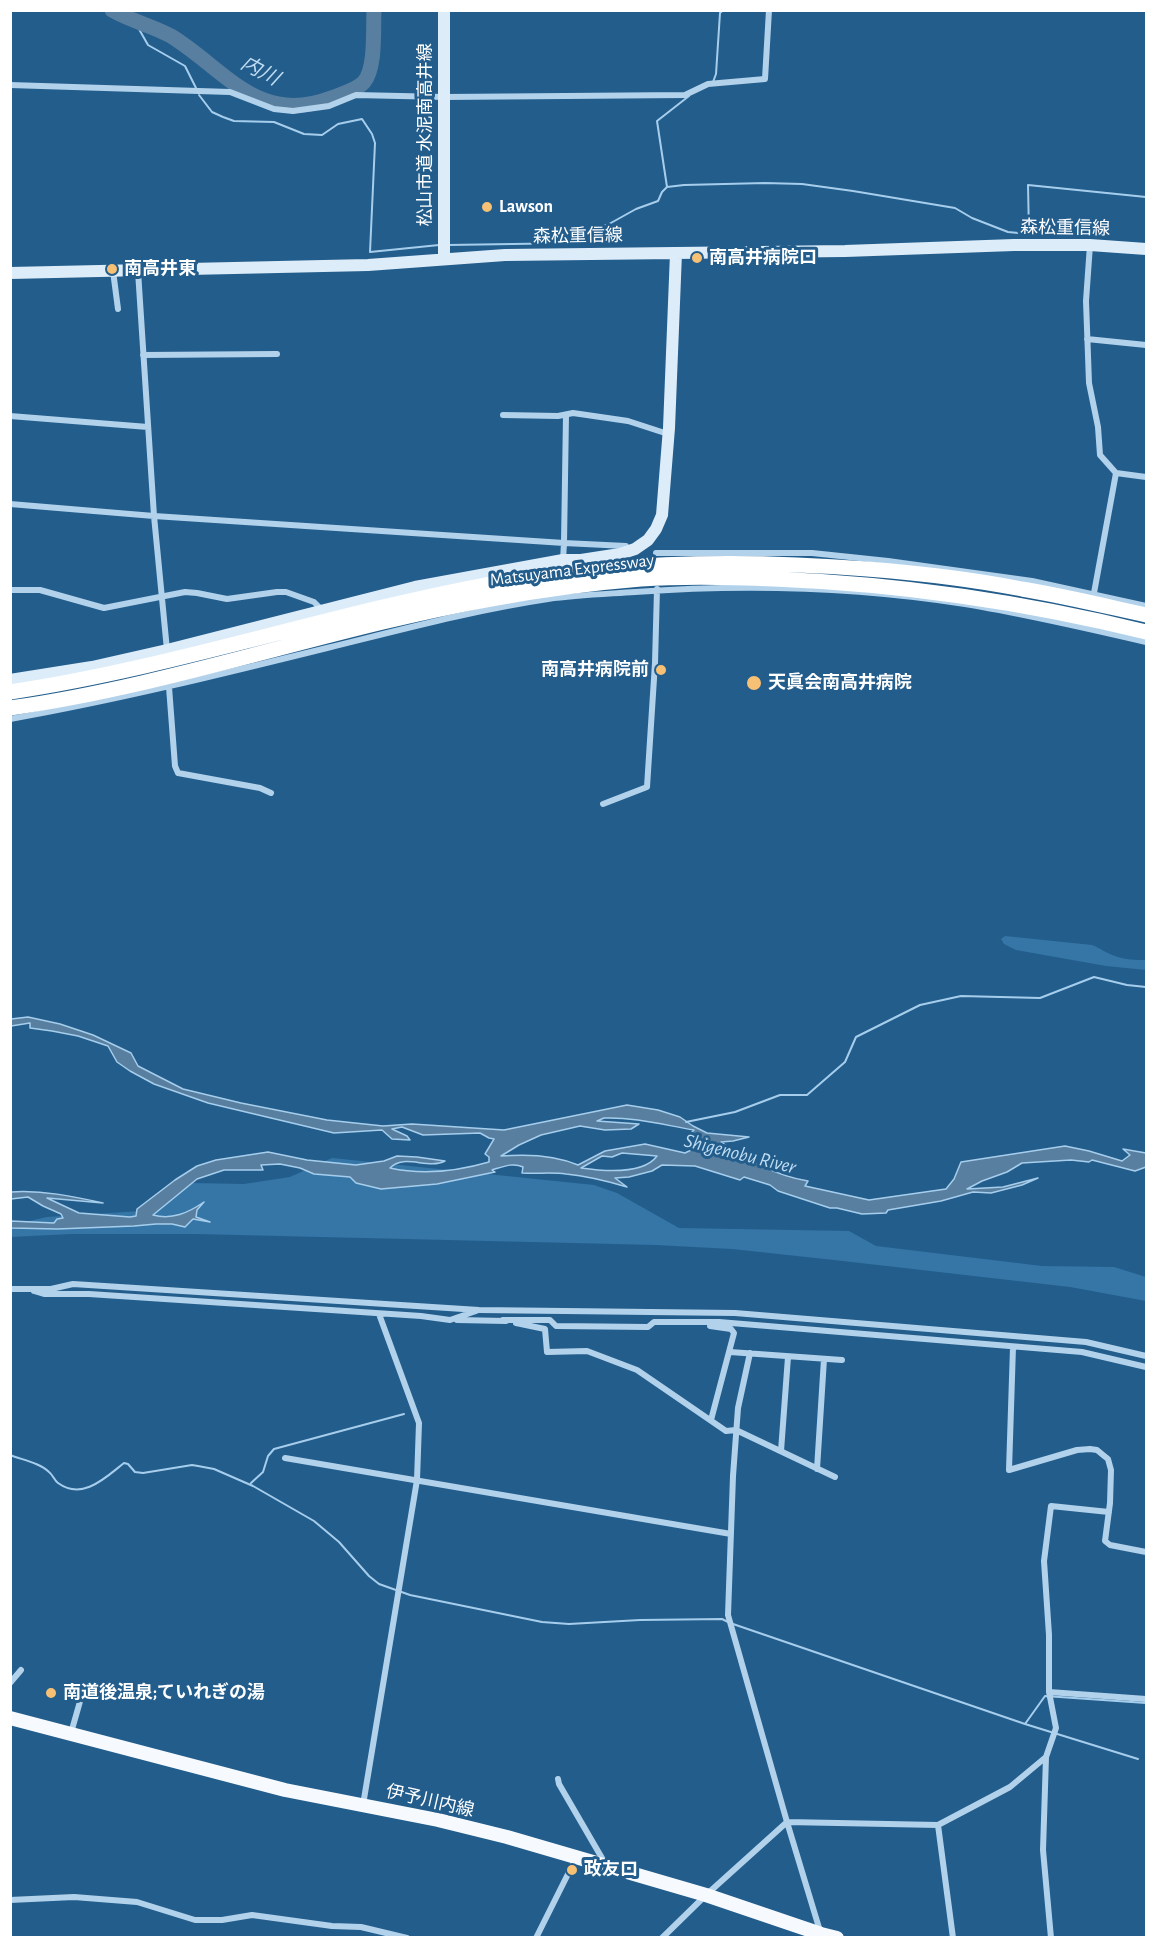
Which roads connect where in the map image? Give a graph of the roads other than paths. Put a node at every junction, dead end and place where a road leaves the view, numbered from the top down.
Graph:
1 (444, 10) edge
2 (769, 10) edge
3 (10, 85) edge
4 (444, 97) junction
5 (1090, 245) junction
6 (1146, 249) edge
7 (676, 253) junction
8 (444, 259) junction
9 (113, 271) junction
10 (138, 271) junction
11 (10, 273) edge
12 (118, 309) dead end
13 (1087, 339) junction
14 (1146, 345) edge
15 (277, 354) dead end
16 (143, 355) junction
17 (503, 415) dead end
18 (566, 415) junction
19 (10, 416) edge
20 (148, 427) junction
21 (668, 434) junction
22 (1116, 473) junction
23 (1146, 477) edge
24 (10, 504) edge
25 (154, 516) junction
26 (648, 540) junction
27 (564, 543) junction
28 (630, 551) junction
29 (656, 553) junction
30 (563, 560) junction
31 (10, 590) edge
32 (657, 590) junction
33 (1094, 593) junction
34 (161, 597) junction
35 (1146, 606) edge
36 (322, 610) junction
37 (1146, 615) edge
38 (1146, 632) edge
39 (1146, 642) edge
40 (166, 650) junction
41 (10, 680) edge
42 (169, 687) junction
43 (10, 692) edge
44 (10, 708) edge
45 (10, 719) edge
46 (271, 793) dead end
47 (603, 804) dead end
48 (10, 1289) edge
49 (30, 1290) junction
50 (479, 1310) junction
51 (654, 1311) junction
52 (379, 1314) junction
53 (450, 1320) junction
54 (503, 1320) junction
55 (686, 1322) junction
56 (1013, 1347) junction
57 (730, 1352) junction
58 (750, 1353) junction
59 (1146, 1356) edge
60 (788, 1357) junction
61 (824, 1359) junction
62 (842, 1360) dead end
63 (1146, 1367) edge
64 (711, 1420) junction
65 (736, 1430) junction
66 (781, 1451) junction
67 (285, 1458) dead end
68 (817, 1468) junction
69 (835, 1477) dead end
70 (417, 1480) junction
71 (1109, 1512) junction
72 (731, 1534) junction
73 (1146, 1552) edge
74 (21, 1670) dead end
75 (10, 1683) edge
76 (82, 1691) dead end
77 (1049, 1692) junction
78 (1146, 1699) edge
79 (10, 1718) edge
80 (71, 1734) junction
81 (1046, 1756) junction
82 (558, 1779) dead end
83 (363, 1805) junction
84 (786, 1822) junction
85 (938, 1825) junction
86 (576, 1857) junction
87 (607, 1866) junction
88 (706, 1895) junction
89 (10, 1900) edge
90 (821, 1936) edge
91 (407, 1938) edge
92 (536, 1938) edge
93 (662, 1938) edge
94 (837, 1938) edge
95 (953, 1938) edge
96 (1051, 1938) edge

1 - 4 street, 松山市道 水泥南高井線
2 - 4 street
3 - 4 street
4 - 8 street, 松山市道 水泥南高井線
5 - 6 street, 森松重信線
5 - 7 street, 森松重信線
5 - 13 street
7 - 8 street, 森松重信線
7 - 21 street
8 - 10 street, 森松重信線
9 - 10 street, 森松重信線
9 - 11 street, 森松重信線
9 - 12 street
10 - 16 street
13 - 14 street
13 - 22 street
15 - 16 street
16 - 20 street
17 - 18 street
18 - 21 street
18 - 27 street
19 - 20 street
20 - 25 street
21 - 26 street
22 - 23 street
22 - 33 street
24 - 25 street
25 - 27 street
25 - 34 street
26 - 28 street
26 - 29 street
27 - 28 street
27 - 30 street
28 - 30 street
29 - 32 street
29 - 33 street
30 - 36 street
31 - 34 street
32 - 39 street
32 - 42 street
32 - 47 street
33 - 35 street
34 - 36 street
34 - 40 street
36 - 40 street
37 - 43 highway, Matsuyama Expressway
38 - 44 highway, Matsuyama Expressway
40 - 41 street
42 - 45 street
42 - 46 street
48 - 49 street
49 - 50 street
49 - 52 street
50 - 51 street
50 - 53 street
51 - 55 street
51 - 59 street
52 - 53 street
52 - 70 street
53 - 54 street
54 - 55 street
54 - 64 street
55 - 56 street
55 - 57 street
56 - 63 street
56 - 71 street
57 - 58 street
57 - 64 street
58 - 60 street
58 - 65 street
60 - 61 street
60 - 66 street
61 - 62 street
61 - 68 street
64 - 65 street
65 - 66 street
65 - 72 street
66 - 68 street
67 - 70 street
68 - 69 street
70 - 72 street
70 - 83 street
71 - 73 street
71 - 77 street
72 - 84 street
74 - 75 street
76 - 80 street
77 - 78 street
77 - 81 street
79 - 80 main road, 伊予川内線
80 - 83 main road, 伊予川内線
81 - 85 street
81 - 96 street
82 - 87 street
83 - 86 main road, 伊予川内線
84 - 85 street
84 - 88 street
84 - 90 street
85 - 95 street
86 - 87 main road, 伊予川内線
86 - 92 street
87 - 88 main road, 伊予川内線
88 - 90 main road, 伊予川内線
88 - 93 street
89 - 91 street
90 - 94 main road, 伊予川内線

